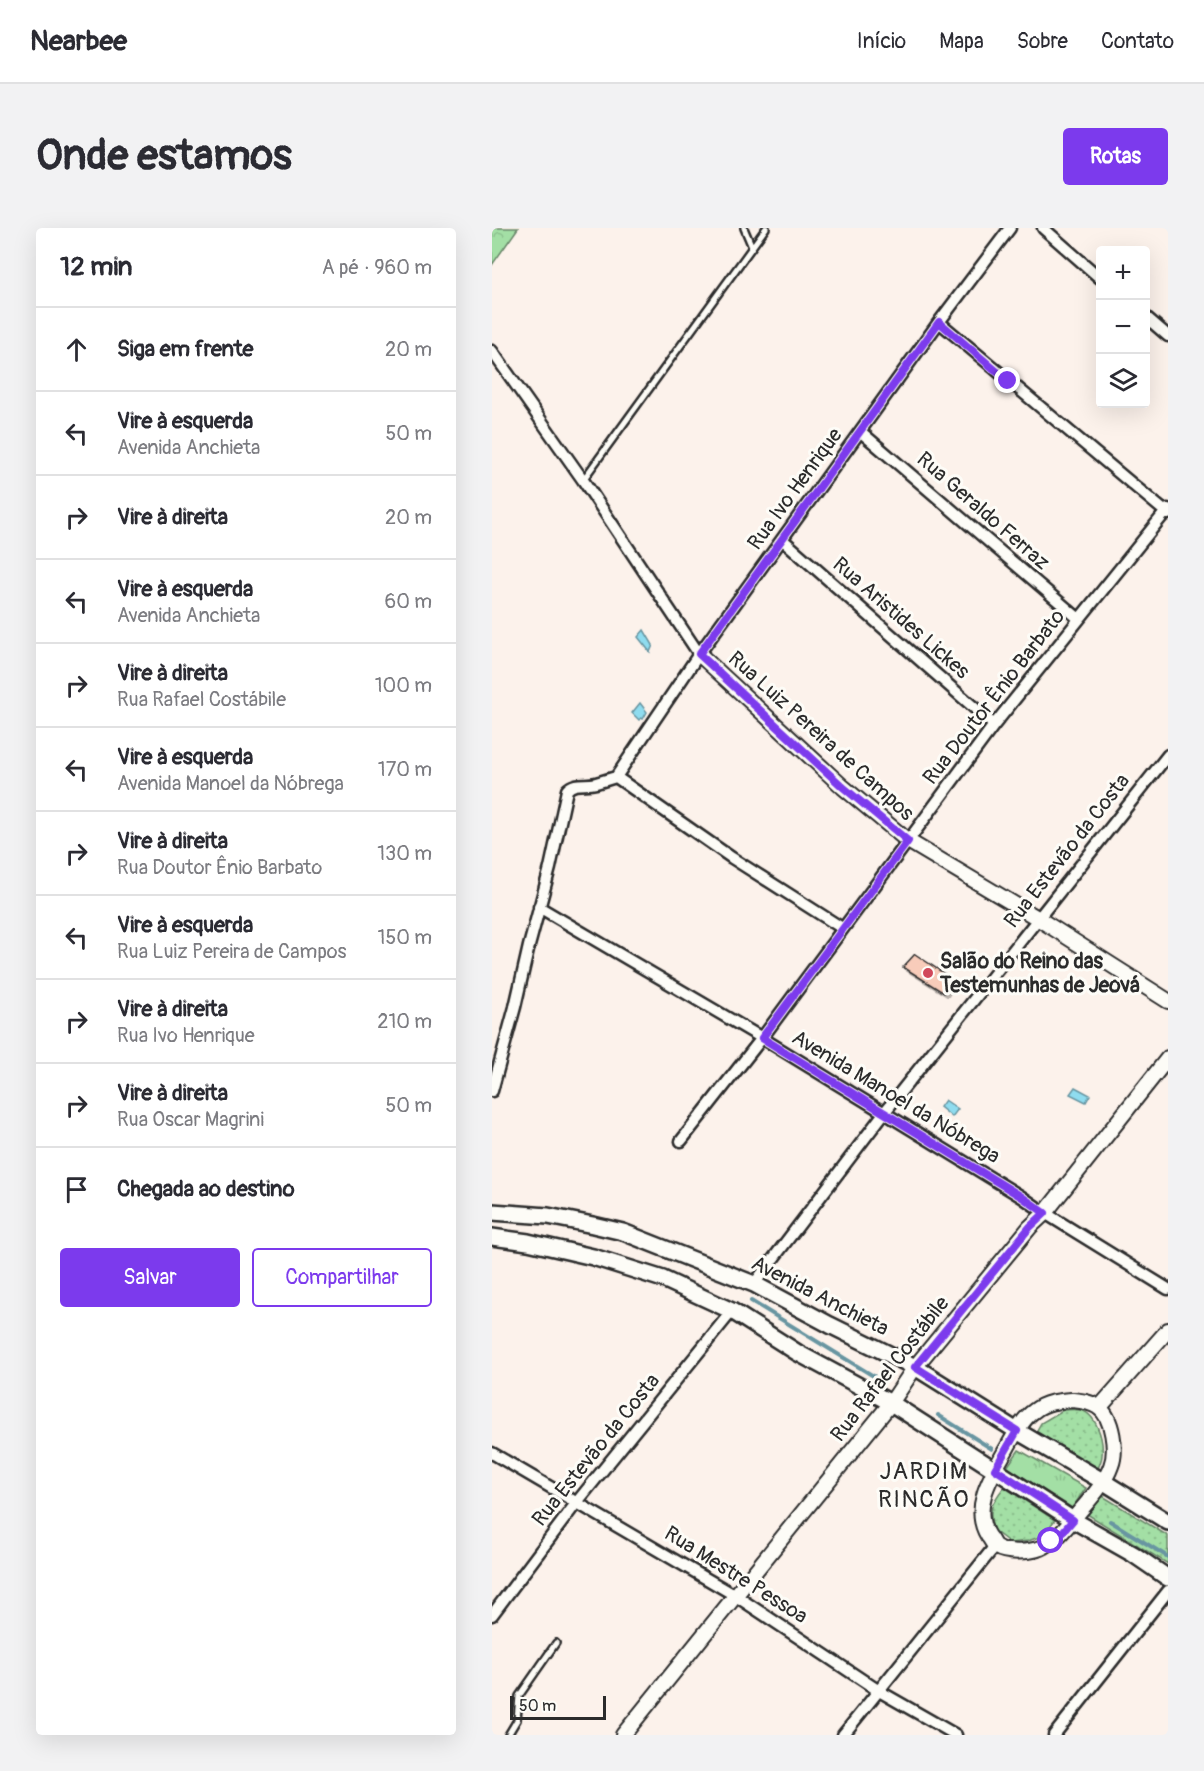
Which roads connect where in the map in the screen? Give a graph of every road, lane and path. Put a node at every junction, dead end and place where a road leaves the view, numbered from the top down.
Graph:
1 (744, 228) edge
2 (766, 228) edge
3 (1010, 228) edge
4 (1043, 228) edge
5 (752, 247) junction
6 (1096, 274) edge
7 (1150, 320) edge
8 (939, 322) junction
9 (1168, 336) edge
10 (492, 351) edge
11 (861, 432) junction
12 (583, 480) junction
13 (1167, 512) edge
14 (783, 540) junction
15 (1079, 620) junction
16 (699, 654) junction
17 (994, 725) junction
18 (1168, 755) edge
19 (616, 777) junction
20 (908, 841) junction
21 (539, 907) junction
22 (1039, 919) junction
23 (842, 928) junction
24 (1168, 1001) edge
25 (762, 1038) junction
26 (1168, 1058) edge
27 (492, 1091) edge
28 (884, 1113) junction
29 (681, 1141) dead end
30 (492, 1212) edge
31 (1045, 1213) junction
32 (492, 1237) edge
33 (754, 1284) junction
34 (1168, 1289) edge
35 (732, 1311) junction
36 (1168, 1330) edge
37 (915, 1367) junction
38 (891, 1403) junction
39 (1099, 1408) junction
40 (1017, 1431) junction
41 (492, 1453) edge
42 (995, 1469) junction
43 (1104, 1482) junction
44 (577, 1502) junction
45 (1073, 1520) junction
46 (1168, 1522) edge
47 (995, 1546) junction
48 (1168, 1578) edge
49 (1168, 1591) edge
50 (736, 1596) junction
51 (492, 1615) edge
52 (556, 1643) dead end
53 (879, 1690) junction
54 (508, 1735) edge
55 (623, 1735) edge
56 (843, 1735) edge
57 (956, 1735) edge
58 (1054, 1735) edge

1 - 5 lane
2 - 5 lane
3 - 8 street, Rua Ivo Henrique
4 - 6 street
5 - 12 lane
7 - 9 street
8 - 11 street, Rua Ivo Henrique
8 - 13 street
10 - 12 street, Rua Luiz Pereira de Campos
11 - 14 street, Rua Ivo Henrique
11 - 15 street, Rua Geraldo Ferraz
12 - 16 street, Rua Luiz Pereira de Campos
13 - 15 street, Rua Doutor Ênio Barbato
14 - 16 street, Rua Ivo Henrique
14 - 17 street, Rua Aristides Lickes
15 - 17 street, Rua Doutor Ênio Barbato
16 - 19 street, Rua Ivo Henrique
16 - 20 street, Rua Luiz Pereira de Campos
17 - 20 street, Rua Doutor Ênio Barbato
18 - 22 street, Rua Estevão da Costa
19 - 21 street
19 - 23 street
20 - 22 street, Rua Luiz Pereira de Campos
20 - 23 street, Rua Doutor Ênio Barbato
21 - 25 street, Avenida Manoel da Nóbrega
21 - 27 street
22 - 24 street, Rua Luiz Pereira de Campos
22 - 28 street, Rua Estevão da Costa
23 - 25 street, Rua Doutor Ênio Barbato
25 - 28 street, Avenida Manoel da Nóbrega
25 - 29 street, Rua Doutor Ênio Barbato
26 - 31 street, Rua Rafael Costábile
28 - 31 street, Avenida Manoel da Nóbrega
28 - 33 street, Rua Estevão da Costa
30 - 33 main road, Avenida Anchieta
31 - 34 street, Avenida Manoel da Nóbrega
31 - 37 street, Rua Rafael Costábile
32 - 35 main road
33 - 37 main road, Avenida Anchieta
35 - 38 main road
35 - 44 street, Rua Estevão da Costa
36 - 39 street
37 - 38 street, Rua Rafael Costábile
37 - 40 main road, Avenida Anchieta
38 - 42 main road
38 - 50 street, Rua Rafael Costábile
39 - 40 street
39 - 43 street
40 - 42 street
40 - 43 main road, Avenida Anchieta
41 - 44 street, Rua Mestre Pessoa
42 - 45 main road
42 - 47 street
43 - 45 street
43 - 46 main road, Avenida Anchieta
44 - 50 street, Rua Mestre Pessoa
44 - 51 street, Rua Estevão da Costa
45 - 47 street
45 - 48 main road
47 - 53 street
49 - 58 street
50 - 53 street, Rua Mestre Pessoa
50 - 55 street, Rua Rafael Costábile
52 - 54 lane
53 - 56 street
53 - 57 street, Rua Mestre Pessoa

